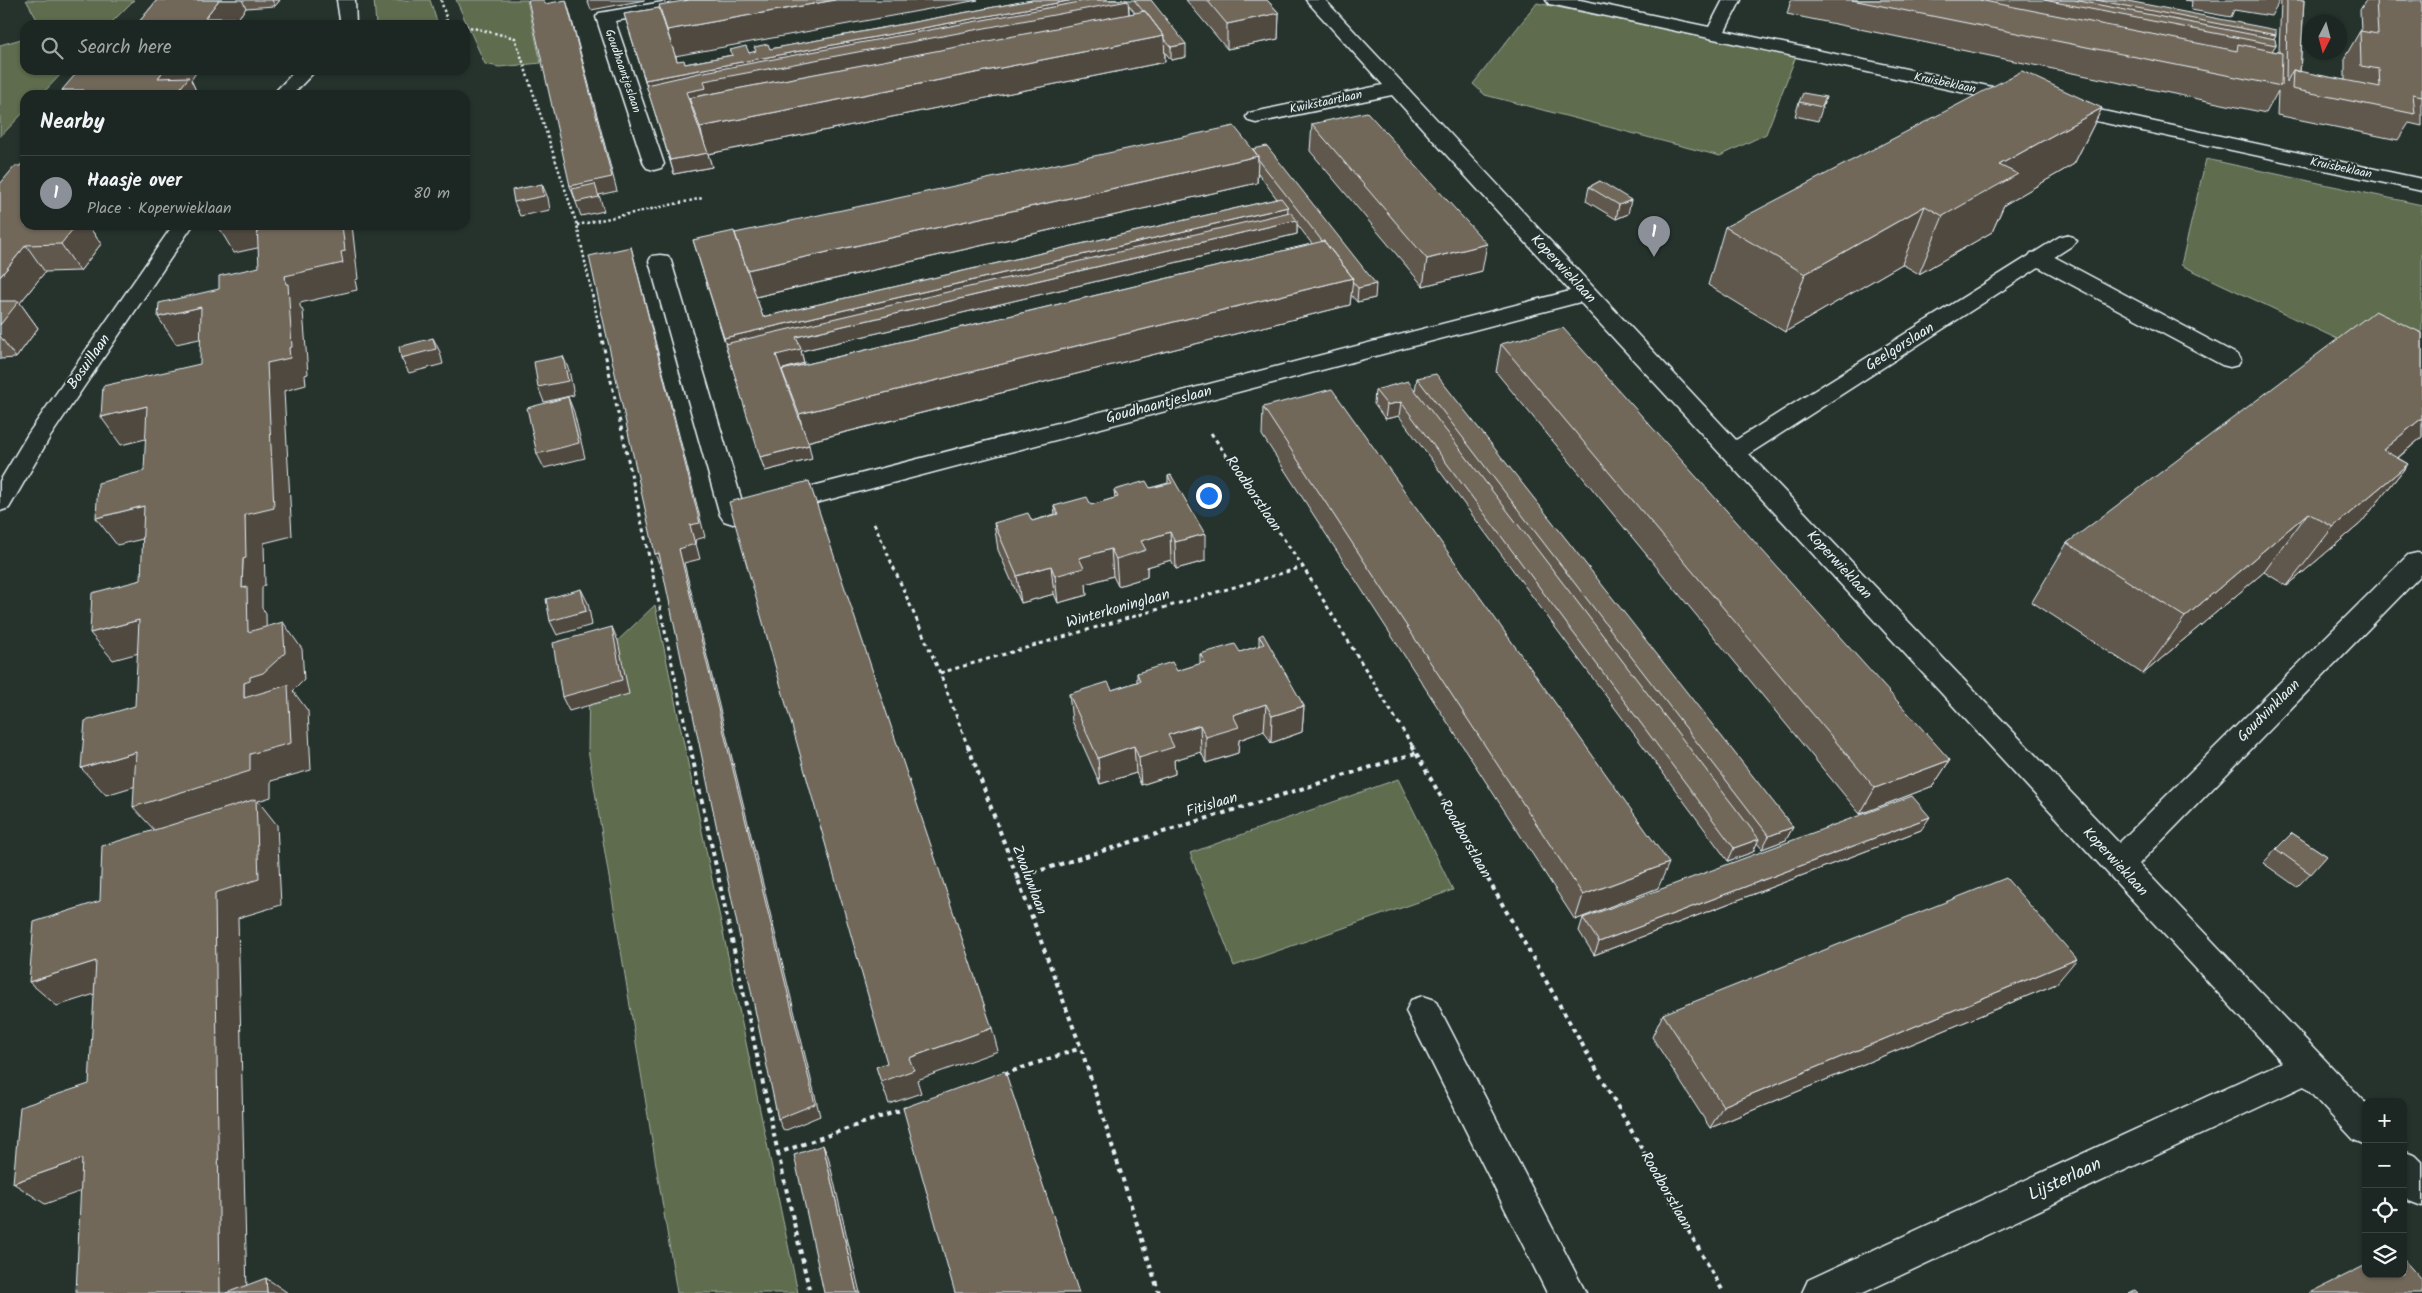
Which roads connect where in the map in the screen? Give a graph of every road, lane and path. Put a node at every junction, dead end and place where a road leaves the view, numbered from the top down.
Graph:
1 (346, 0) edge
2 (441, 0) edge
3 (704, 0) edge
4 (1315, 0) edge
5 (1556, 0) edge
6 (1732, 0) edge
7 (349, 20) edge
8 (446, 20) edge
9 (470, 27) edge
10 (1714, 34) junction
11 (301, 75) edge
12 (1397, 88) junction
13 (285, 90) edge
14 (1256, 117) dead end
15 (654, 164) dead end
16 (2422, 185) edge
17 (704, 198) dead end
18 (577, 225) junction
19 (180, 230) edge
20 (2066, 241) dead end
21 (2039, 258) junction
22 (660, 261) dead end
23 (1585, 294) junction
24 (2230, 360) dead end
25 (1187, 397) junction
26 (1734, 452) junction
27 (857, 483) junction
28 (0, 502) edge
29 (2422, 565) edge
30 (1303, 567) junction
31 (940, 673) junction
32 (1416, 753) junction
33 (2118, 865) junction
34 (1016, 878) junction
35 (1423, 1011) dead end
36 (1081, 1048) junction
37 (2308, 1067) junction
38 (998, 1076) edge
39 (916, 1105) edge
40 (2362, 1124) edge
41 (778, 1153) junction
42 (2407, 1172) edge
43 (2422, 1188) edge
44 (810, 1293) edge
45 (1159, 1293) edge
46 (1566, 1293) edge
47 (1724, 1293) edge
48 (1821, 1293) edge

1 - 7 street
2 - 8 path
3 - 15 street, Goudhaantjeslaan
4 - 12 street, Koperwieklaan
5 - 10 street, Kruisbeklaan
6 - 10 street
9 - 18 path
10 - 16 street, Kruisbeklaan
11 - 13 street
12 - 14 street, Kwikstaartlaan
12 - 23 street, Koperwieklaan
17 - 18 path
18 - 41 path
19 - 28 street, Bosuillaan
20 - 21 street, Geelgorslaan
21 - 24 street
21 - 26 street, Geelgorslaan
22 - 27 street, Goudhaantjeslaan
23 - 25 street, Goudhaantjeslaan
23 - 26 street, Koperwieklaan
25 - 27 street, Goudhaantjeslaan
25 - 30 path, Roodborstlaan
26 - 33 street, Koperwieklaan
27 - 31 path, Zwaluwlaan
29 - 33 street, Goudvinklaan
30 - 31 path, Winterkoninglaan
30 - 32 path, Roodborstlaan
31 - 34 path, Zwaluwlaan
32 - 34 path, Fitislaan
32 - 47 path, Roodborstlaan
33 - 37 street, Koperwieklaan
34 - 36 path, Zwaluwlaan
35 - 46 street
36 - 38 path
36 - 45 path, Zwaluwlaan
37 - 40 street, Koperwieklaan
37 - 48 street, Lijsterlaan
39 - 41 path
41 - 44 path
42 - 43 street

